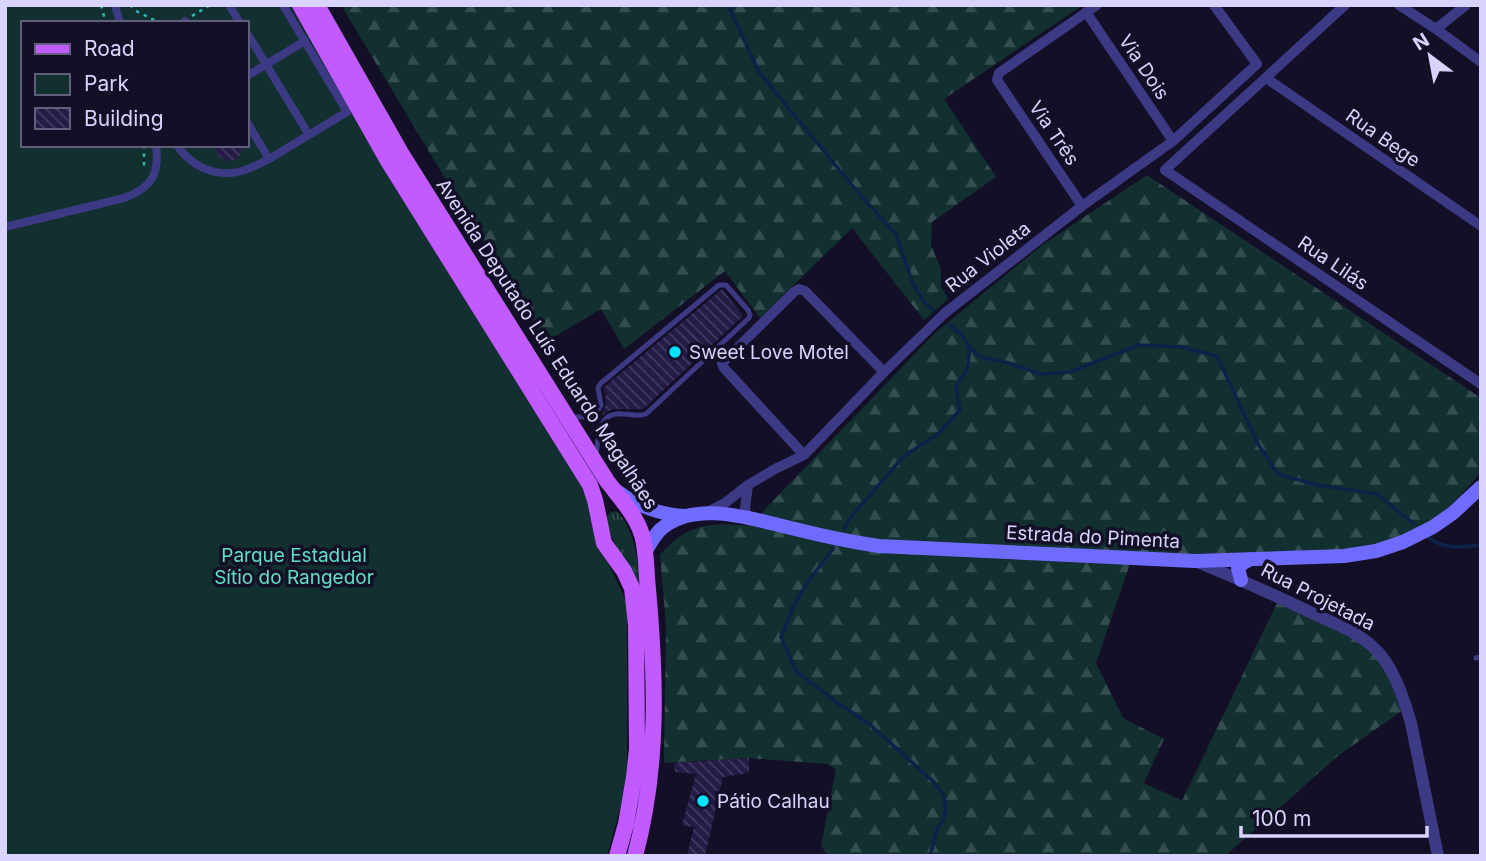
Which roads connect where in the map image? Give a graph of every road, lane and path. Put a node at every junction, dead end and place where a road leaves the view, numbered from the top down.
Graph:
1 (130, 5) edge
2 (229, 5) edge
3 (283, 5) edge
4 (300, 5) edge
5 (317, 5) edge
6 (1097, 5) edge
7 (1214, 5) edge
8 (1345, 5) edge
9 (1399, 5) edge
10 (1466, 5) edge
11 (1086, 12) junction
12 (156, 21) edge
13 (239, 21) edge
14 (1439, 25) junction
15 (248, 35) edge
16 (305, 41) junction
17 (1481, 62) edge
18 (266, 64) junction
19 (248, 75) edge
20 (1266, 78) junction
21 (248, 124) edge
22 (309, 135) junction
23 (1173, 141) junction
24 (156, 147) edge
25 (179, 147) edge
26 (269, 159) junction
27 (1082, 206) junction
28 (1481, 226) edge
29 (5, 227) edge
30 (884, 372) junction
31 (1481, 384) edge
32 (567, 418) junction
33 (804, 454) junction
34 (595, 462) junction
35 (748, 485) junction
36 (612, 487) junction
37 (1481, 487) edge
38 (630, 511) junction
39 (703, 513) junction
40 (687, 516) junction
41 (747, 518) junction
42 (598, 520) junction
43 (645, 552) junction
44 (1251, 559) junction
45 (1195, 561) junction
46 (1241, 580) junction
47 (617, 856) edge
48 (635, 856) edge
49 (1438, 856) edge

1 - 12 path
2 - 13 street
3 - 16 street
4 - 42 main road, Avenida Deputado Luís Eduardo Magalhães
5 - 32 main road, Avenida Deputado Luís Eduardo Magalhães
6 - 11 street
7 - 23 street, Rua Violeta
8 - 20 street
9 - 14 street
10 - 14 street
11 - 23 street, Via Dois
11 - 27 street, Via Três
14 - 17 street
15 - 18 street
16 - 18 street
16 - 22 street
18 - 19 street
18 - 22 street
20 - 28 street, Rua Bege
20 - 31 street, Rua Lilás
21 - 26 street
22 - 26 street
23 - 27 street, Rua Violeta
24 - 29 street
25 - 26 street
27 - 30 street, Rua Violeta
30 - 33 street, Rua Violeta
30 - 33 street
32 - 34 main road, Avenida Deputado Luís Eduardo Magalhães
32 - 34 lane
33 - 35 street, Rua Violeta
34 - 36 main road, Avenida Deputado Luís Eduardo Magalhães
35 - 39 street, Rua Violeta
35 - 41 street
36 - 38 main road, Avenida Deputado Luís Eduardo Magalhães
36 - 40 main road, Estrada do Pimenta
37 - 44 main road, Estrada do Pimenta
38 - 42 main road
38 - 43 main road, Avenida Deputado Luís Eduardo Magalhães
39 - 40 main road, Estrada do Pimenta
39 - 41 main road, Estrada do Pimenta
40 - 43 main road, Estrada do Pimenta
41 - 45 main road, Estrada do Pimenta
42 - 47 main road, Avenida Deputado Luís Eduardo Magalhães
43 - 48 main road, Avenida Deputado Luís Eduardo Magalhães
44 - 45 main road, Estrada do Pimenta
44 - 46 main road
45 - 46 street, Rua Projetada
46 - 49 street, Rua Projetada

